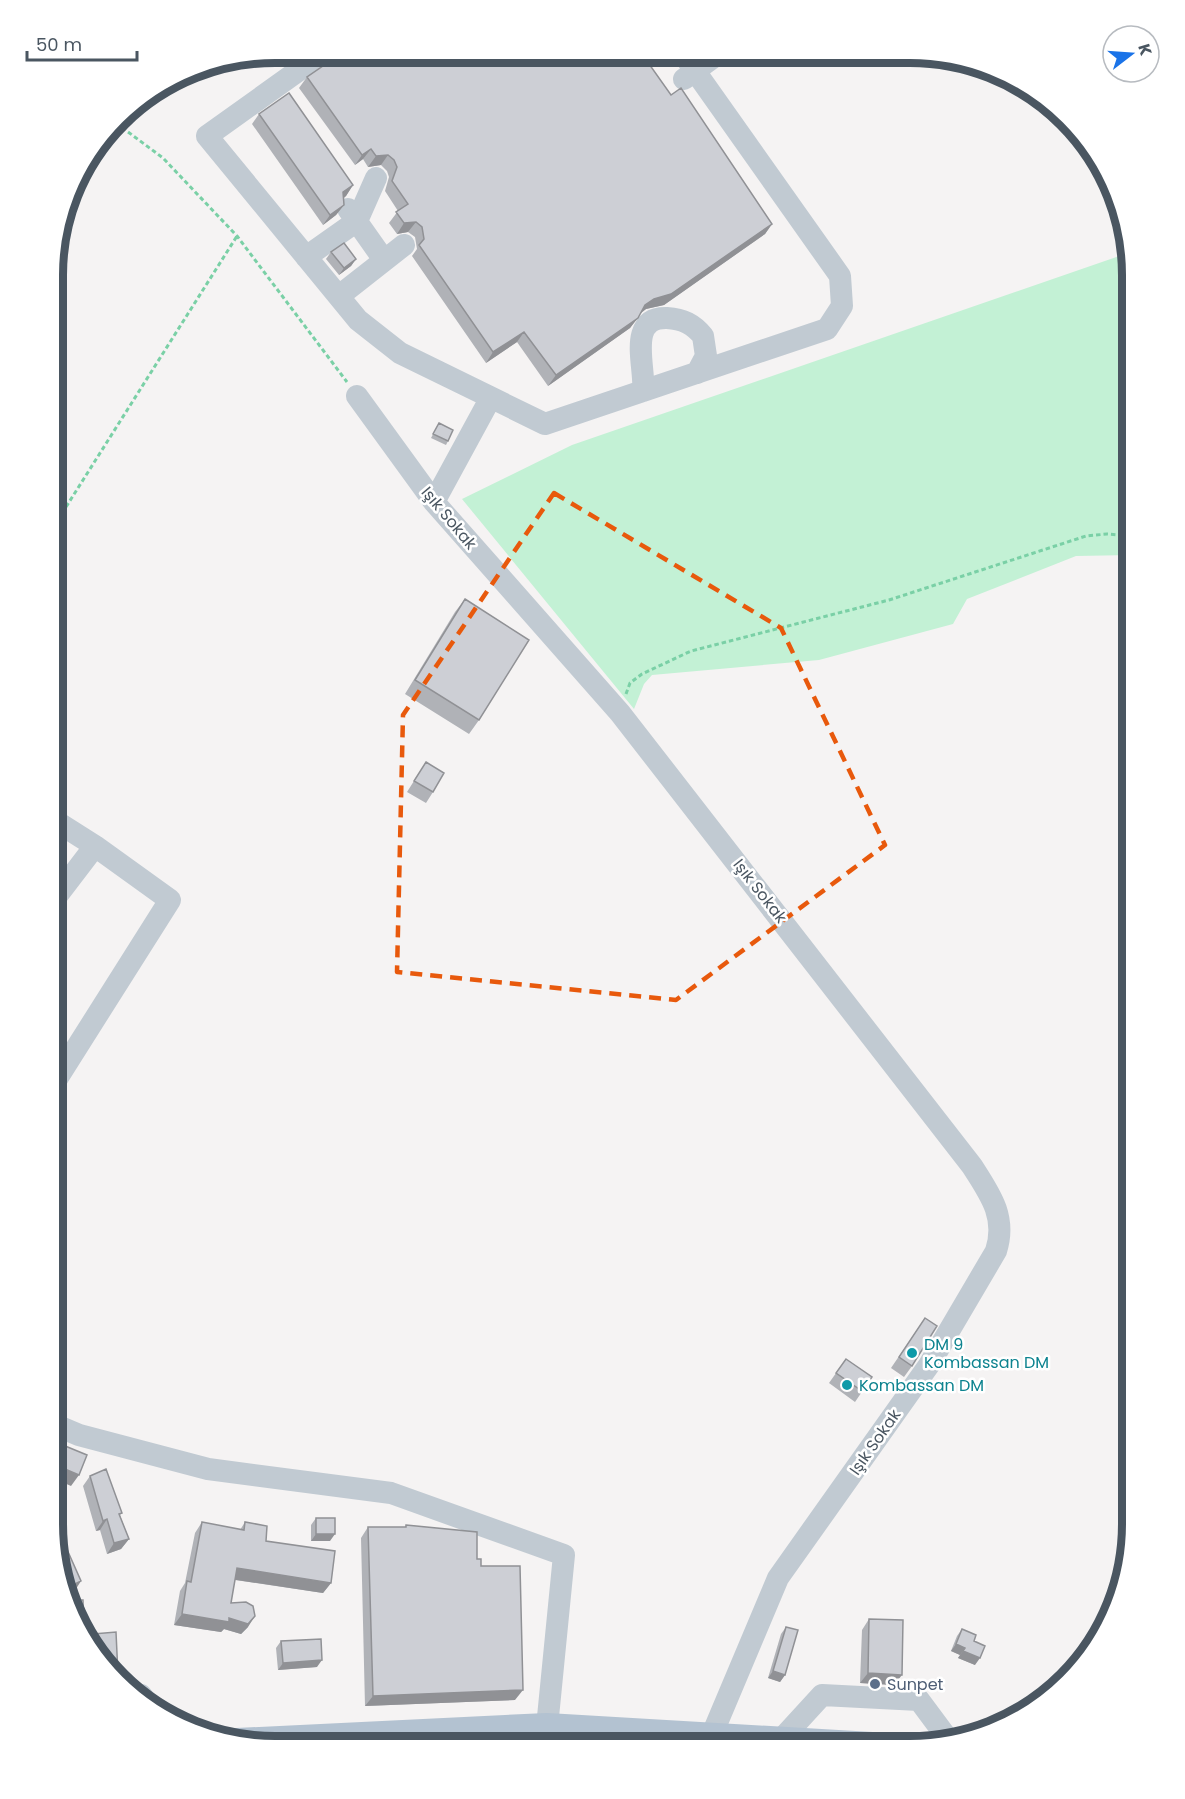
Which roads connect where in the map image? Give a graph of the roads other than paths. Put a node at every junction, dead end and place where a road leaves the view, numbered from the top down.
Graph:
1 (309, 63) edge
2 (687, 68) edge
3 (376, 178) dead end
4 (352, 214) junction
5 (404, 244) dead end
6 (306, 257) junction
7 (384, 260) junction
8 (339, 296) junction
9 (697, 373) junction
10 (643, 391) junction
11 (357, 396) road end
12 (490, 399) junction
13 (434, 502) junction
14 (63, 826) edge
15 (95, 846) junction
16 (63, 888) edge
17 (63, 1069) edge
18 (63, 1428) edge
19 (944, 1733) edge
20 (537, 1736) edge
21 (711, 1736) edge
22 (784, 1736) edge

1 - 6 street
2 - 9 street
3 - 4 street
4 - 6 street
4 - 7 street
5 - 7 street
6 - 8 street
7 - 8 street
8 - 12 street
9 - 10 street
9 - 10 street
10 - 12 street
11 - 13 street, Işık Sokak
12 - 13 street
13 - 21 street, Işık Sokak
14 - 15 street
15 - 16 street
15 - 17 street
18 - 20 street
19 - 22 street

